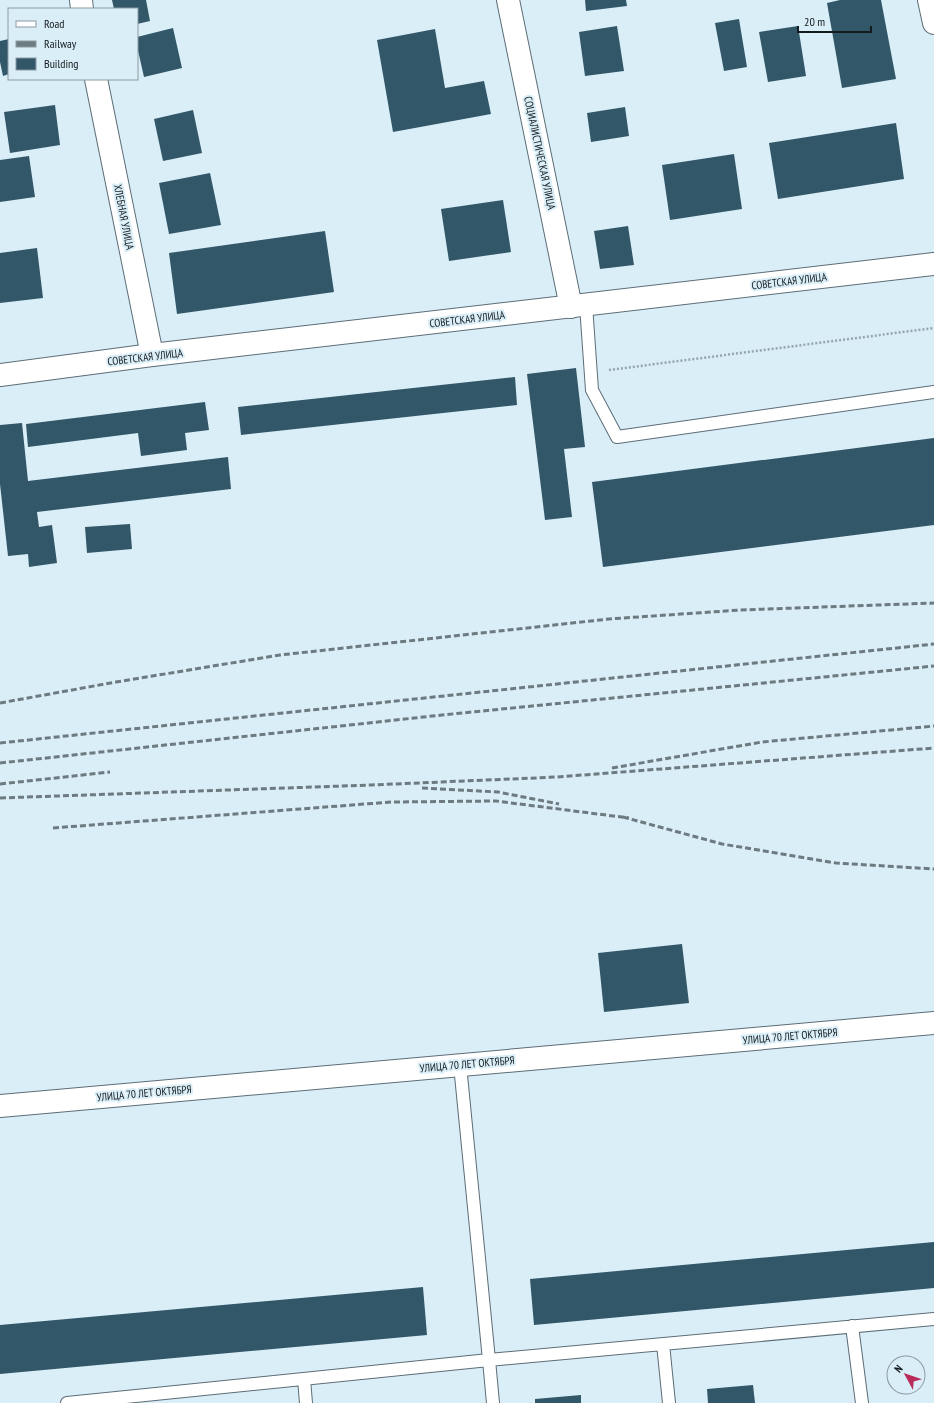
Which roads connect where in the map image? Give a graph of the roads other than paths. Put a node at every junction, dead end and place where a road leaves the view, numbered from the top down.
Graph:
1 (508, 0) edge
2 (929, 0) edge
3 (934, 23) edge
4 (96, 80) edge
5 (934, 264) edge
6 (579, 306) junction
7 (152, 356) junction
8 (0, 375) edge
9 (934, 392) edge
10 (934, 1023) edge
11 (460, 1065) junction
12 (0, 1106) edge
13 (934, 1319) edge
14 (852, 1326) junction
15 (664, 1344) junction
16 (489, 1360) junction
17 (304, 1379) junction
18 (67, 1403) edge
19 (306, 1403) edge
20 (493, 1403) edge
21 (669, 1403) edge
22 (862, 1403) edge

1 - 6 street, СОЦИАЛИСТИЧЕСКАЯ УЛИЦА
2 - 3 street
4 - 7 street, ХЛЕБНАЯ УЛИЦА
5 - 6 street, СОВЕТСКАЯ УЛИЦА
6 - 7 street, СОВЕТСКАЯ УЛИЦА
6 - 9 lane
7 - 8 street, СОВЕТСКАЯ УЛИЦА
10 - 11 street, УЛИЦА 70 ЛЕТ ОКТЯБРЯ
11 - 12 street, УЛИЦА 70 ЛЕТ ОКТЯБРЯ
11 - 16 lane
13 - 14 lane
14 - 15 lane
14 - 22 lane
15 - 16 lane
15 - 21 lane
16 - 17 lane
16 - 20 lane
17 - 18 lane
17 - 19 lane

